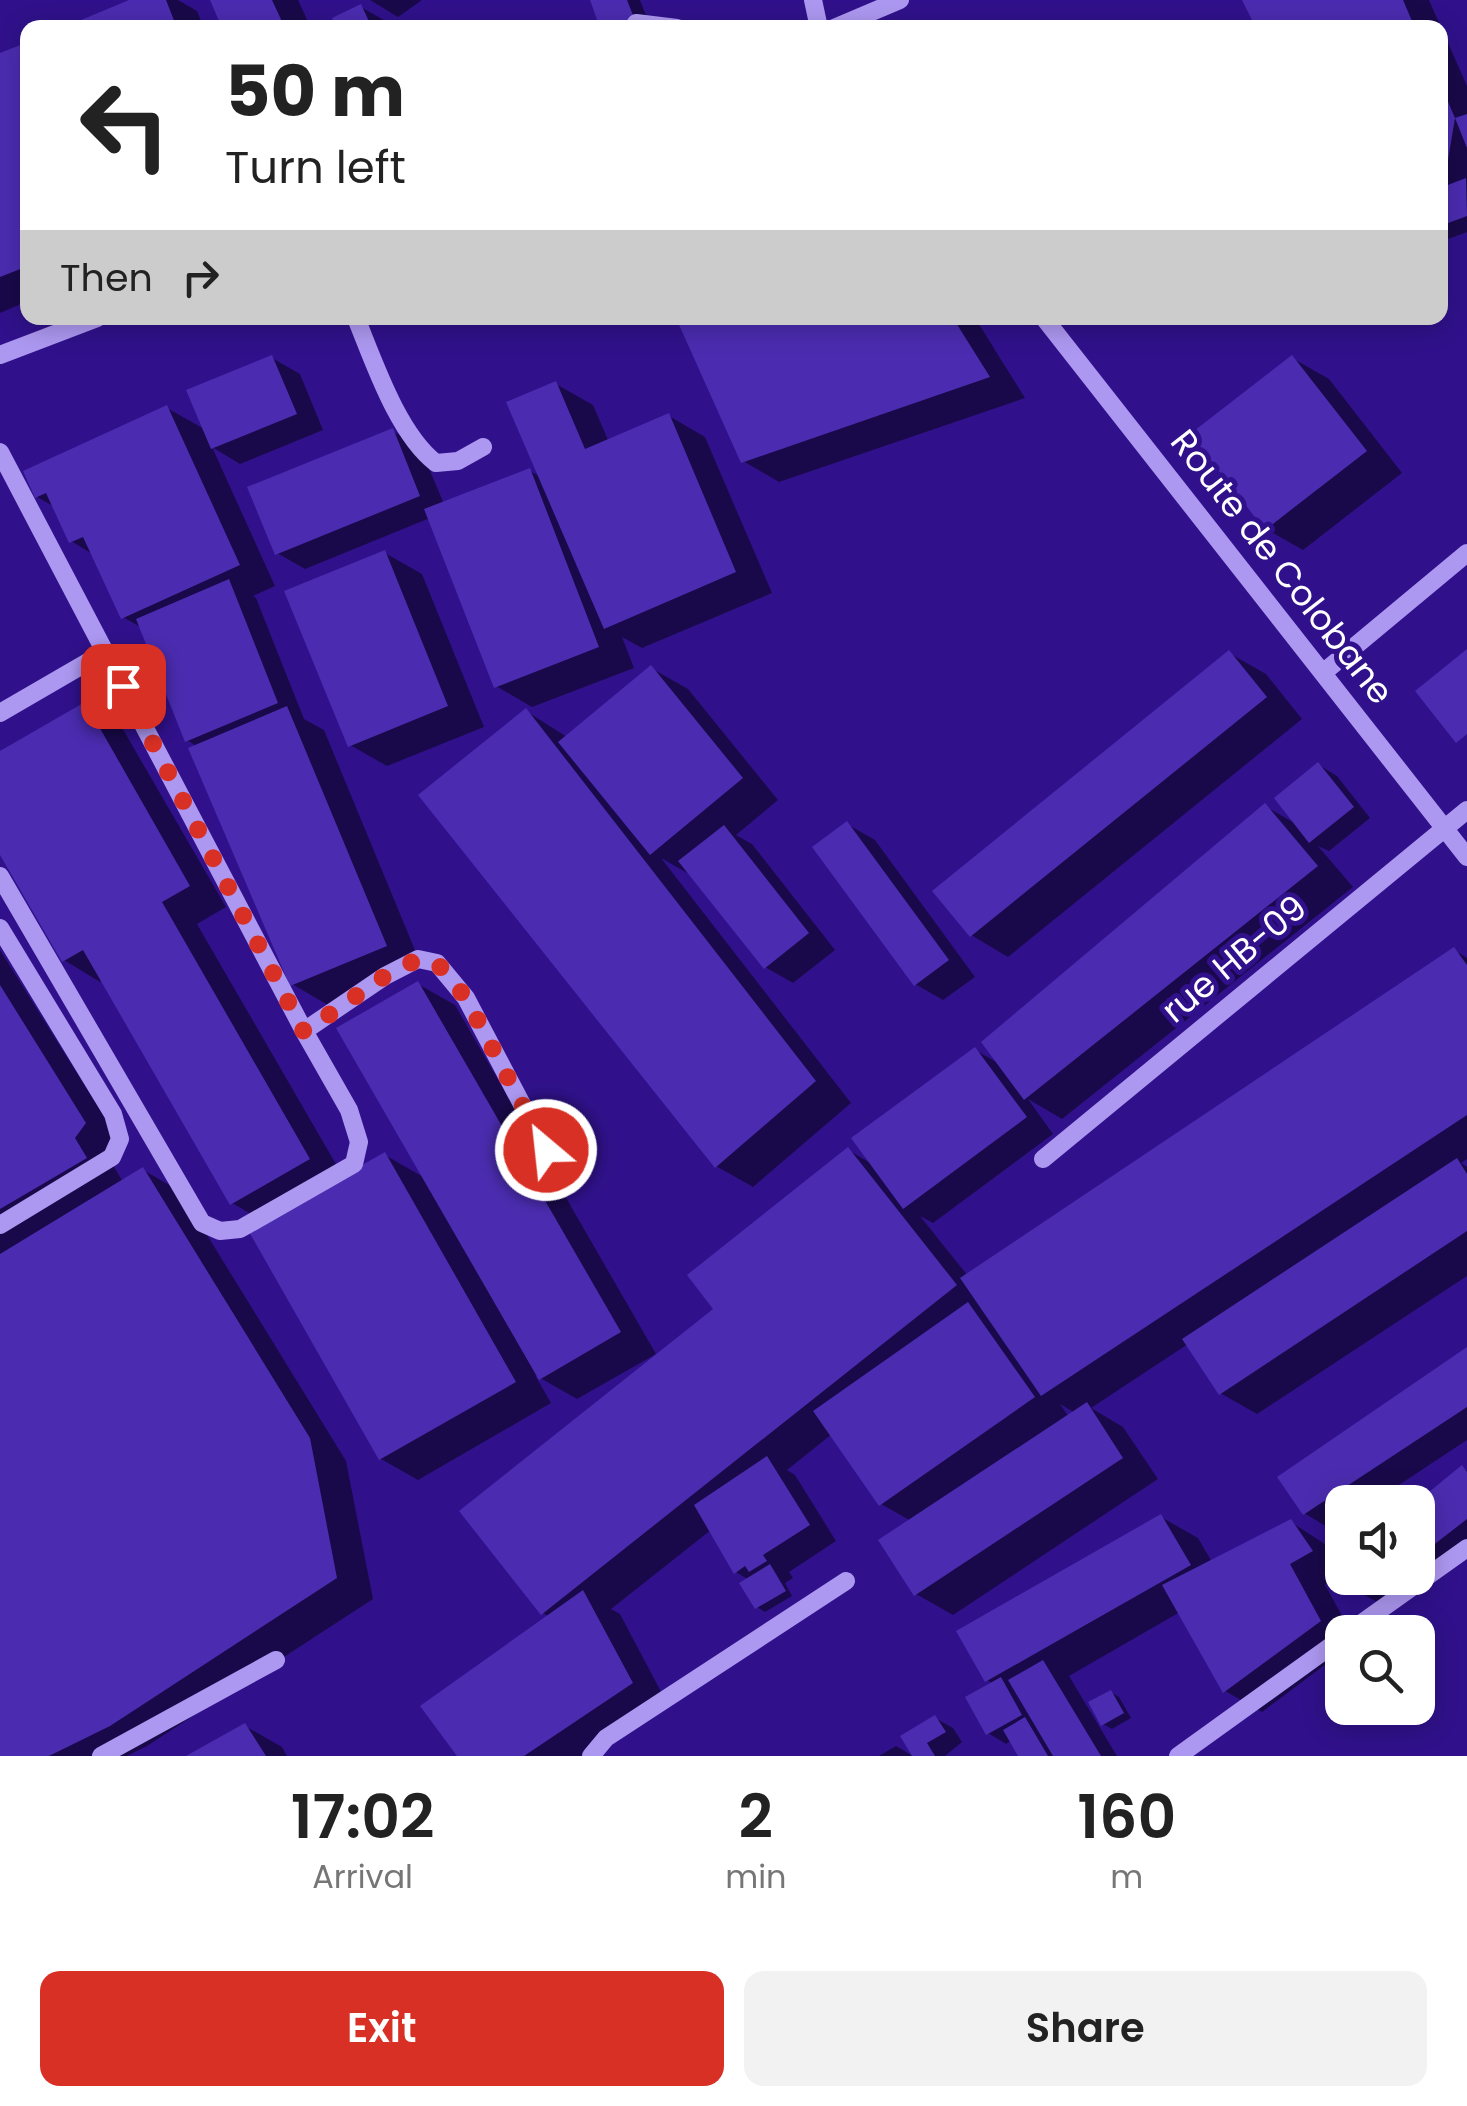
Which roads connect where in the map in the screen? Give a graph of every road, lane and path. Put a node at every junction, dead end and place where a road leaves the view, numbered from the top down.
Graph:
1 (900, 0) edge
2 (853, 20) edge
3 (80, 325) edge
4 (359, 325) edge
5 (1050, 325) edge
6 (0, 356) edge
7 (484, 446) dead end
8 (0, 452) edge
9 (1467, 553) edge
10 (105, 652) junction
11 (1324, 672) junction
12 (0, 712) edge
13 (1467, 810) edge
14 (1445, 827) junction
15 (1467, 856) edge
16 (0, 876) edge
17 (0, 928) edge
18 (304, 1032) junction
19 (546, 1150) dead end
20 (1043, 1159) dead end
21 (0, 1224) edge
22 (1467, 1548) edge
23 (846, 1581) dead end
24 (1374, 1615) edge
25 (1325, 1651) edge
26 (276, 1660) dead end
27 (1189, 1753) edge
28 (100, 1756) edge
29 (592, 1756) edge

1 - 2 street
3 - 6 street
4 - 7 street
5 - 11 street, Route de Colobane
8 - 10 street
9 - 11 street
10 - 12 street
10 - 18 street
11 - 14 street, Route de Colobane
13 - 14 street, rue HB-09
14 - 15 street, Route de Colobane
14 - 20 street, rue HB-09
16 - 18 street
17 - 21 street
18 - 19 street
22 - 24 street
23 - 29 street
25 - 27 street
26 - 28 street

